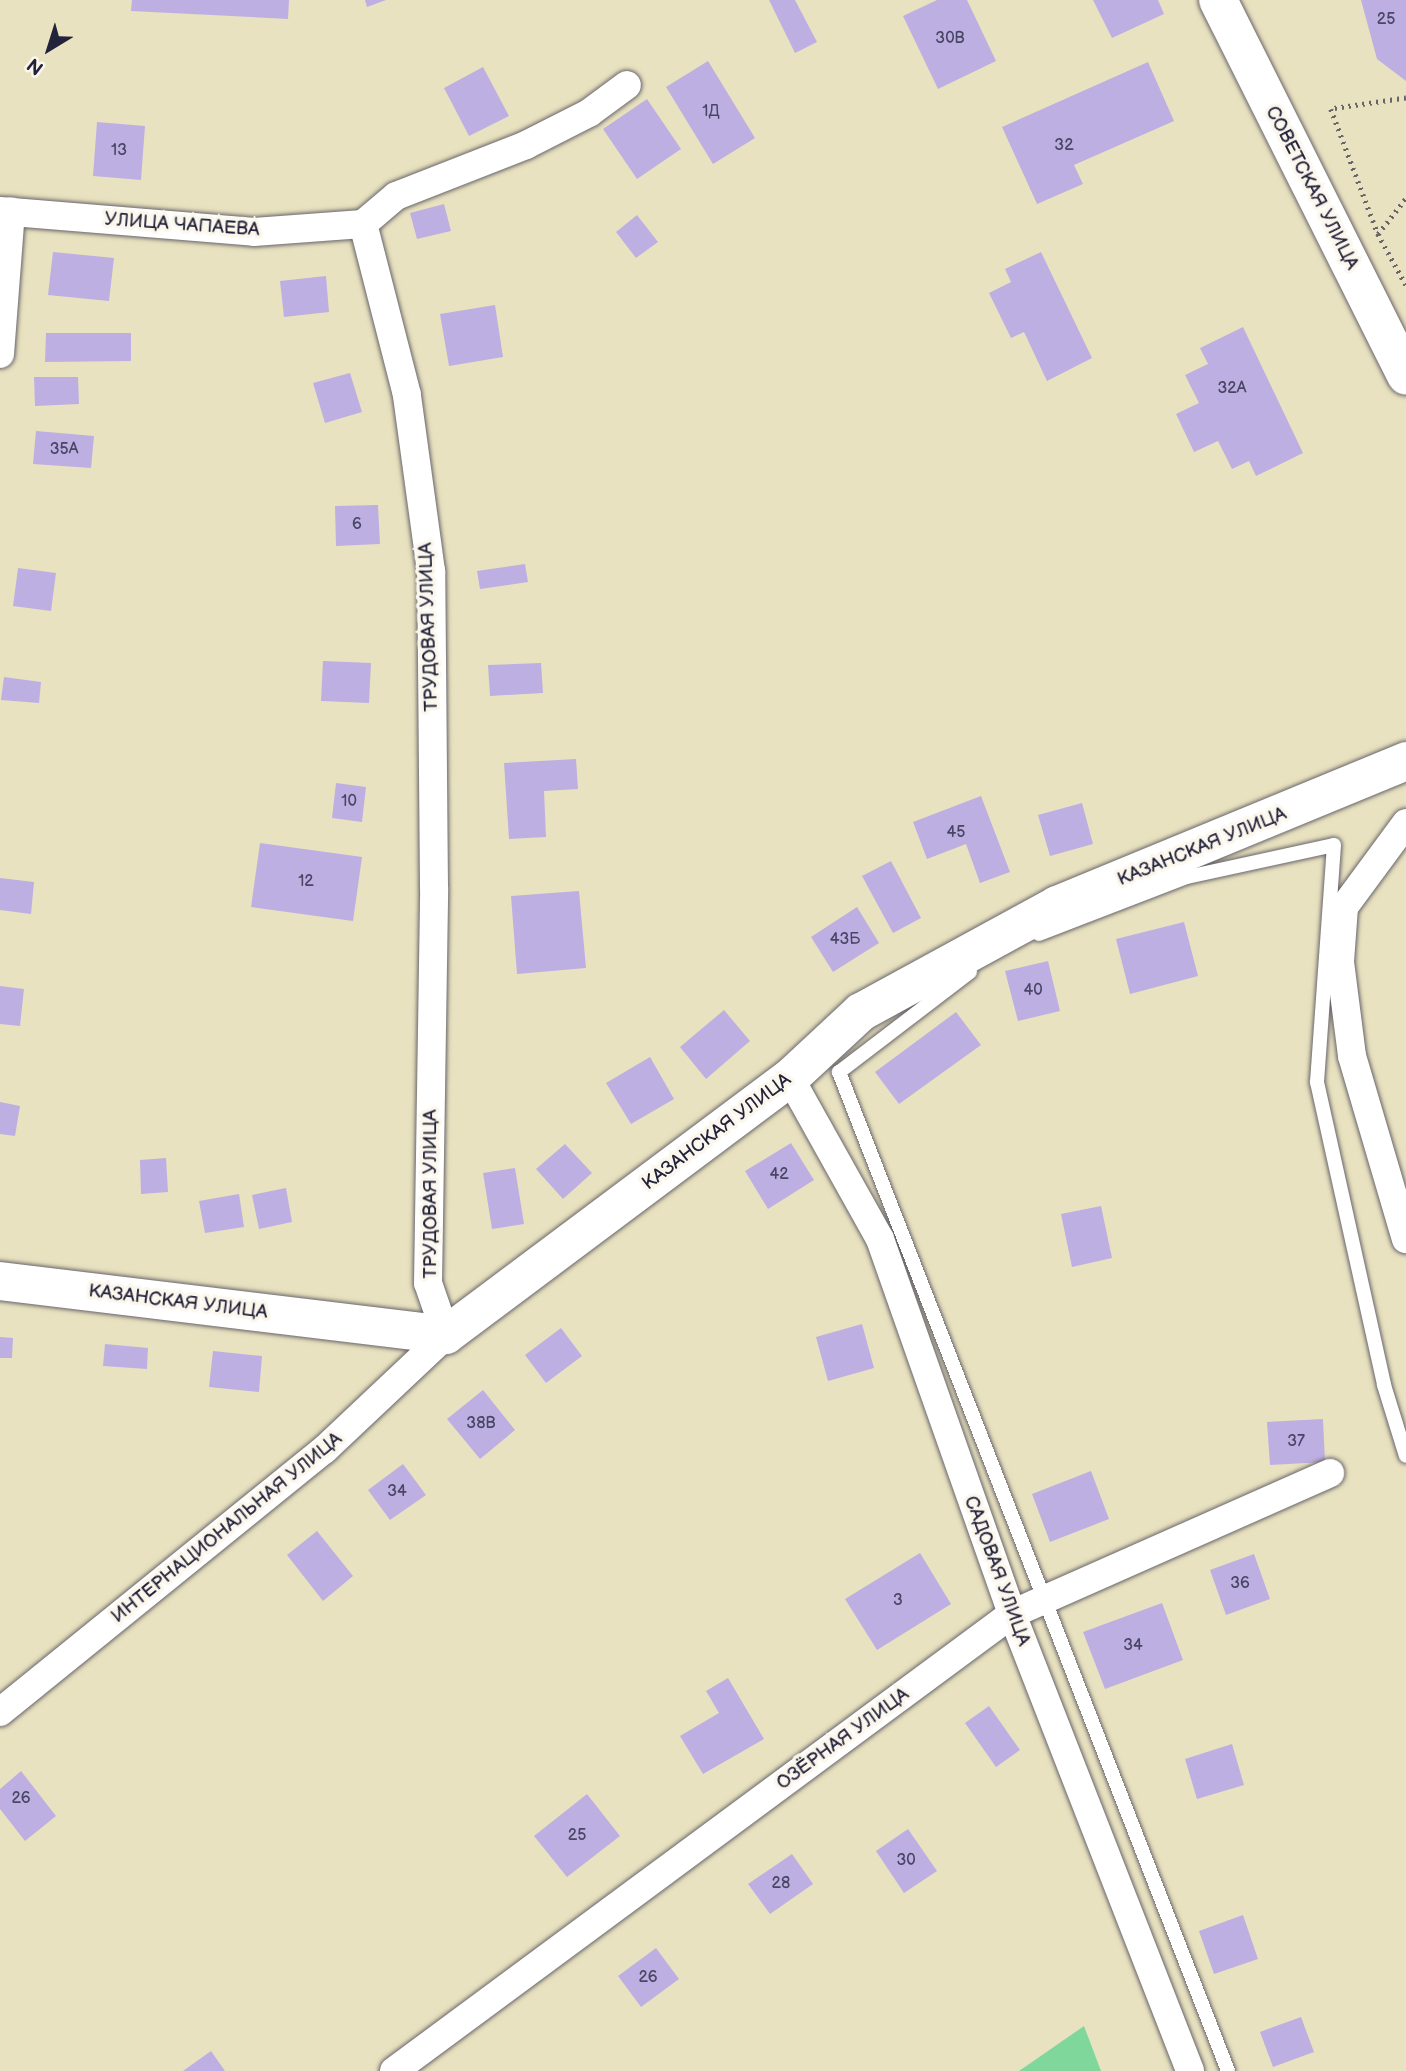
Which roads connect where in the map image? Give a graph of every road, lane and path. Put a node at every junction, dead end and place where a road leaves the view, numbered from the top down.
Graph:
1 (1218, 0) edge
2 (627, 85) dead end
3 (1406, 98) edge
4 (1406, 198) edge
5 (6, 211) edge
6 (363, 224) junction
7 (1378, 234) junction
8 (1406, 285) edge
9 (0, 354) edge
10 (1406, 376) edge
11 (1406, 761) edge
12 (1406, 823) edge
13 (790, 1078) junction
14 (1406, 1239) edge
15 (0, 1280) edge
16 (446, 1335) junction
17 (1406, 1456) edge
18 (1330, 1473) dead end
19 (1042, 1600) junction
20 (1012, 1614) junction
21 (0, 1712) edge
22 (394, 2071) edge
23 (1190, 2071) edge
24 (1228, 2071) edge

1 - 10 main road, СОВЕТСКАЯ УЛИЦА
2 - 6 street
3 - 7 path
4 - 7 path
5 - 6 street, УЛИЦА ЧАПАЕВА
5 - 9 street
6 - 16 street, ТРУДОВАЯ УЛИЦА
7 - 8 path
11 - 13 main road, КАЗАНСКАЯ УЛИЦА
12 - 14 street
13 - 16 main road, КАЗАНСКАЯ УЛИЦА
13 - 20 street, САДОВАЯ УЛИЦА
15 - 16 main road, КАЗАНСКАЯ УЛИЦА
16 - 21 street, ИНТЕРНАЦИОНАЛЬНАЯ УЛИЦА
17 - 19 lane
18 - 19 street, ОЗЁРНАЯ УЛИЦА
19 - 20 street, ОЗЁРНАЯ УЛИЦА
19 - 24 lane
20 - 22 street, ОЗЁРНАЯ УЛИЦА
20 - 23 street, САДОВАЯ УЛИЦА

